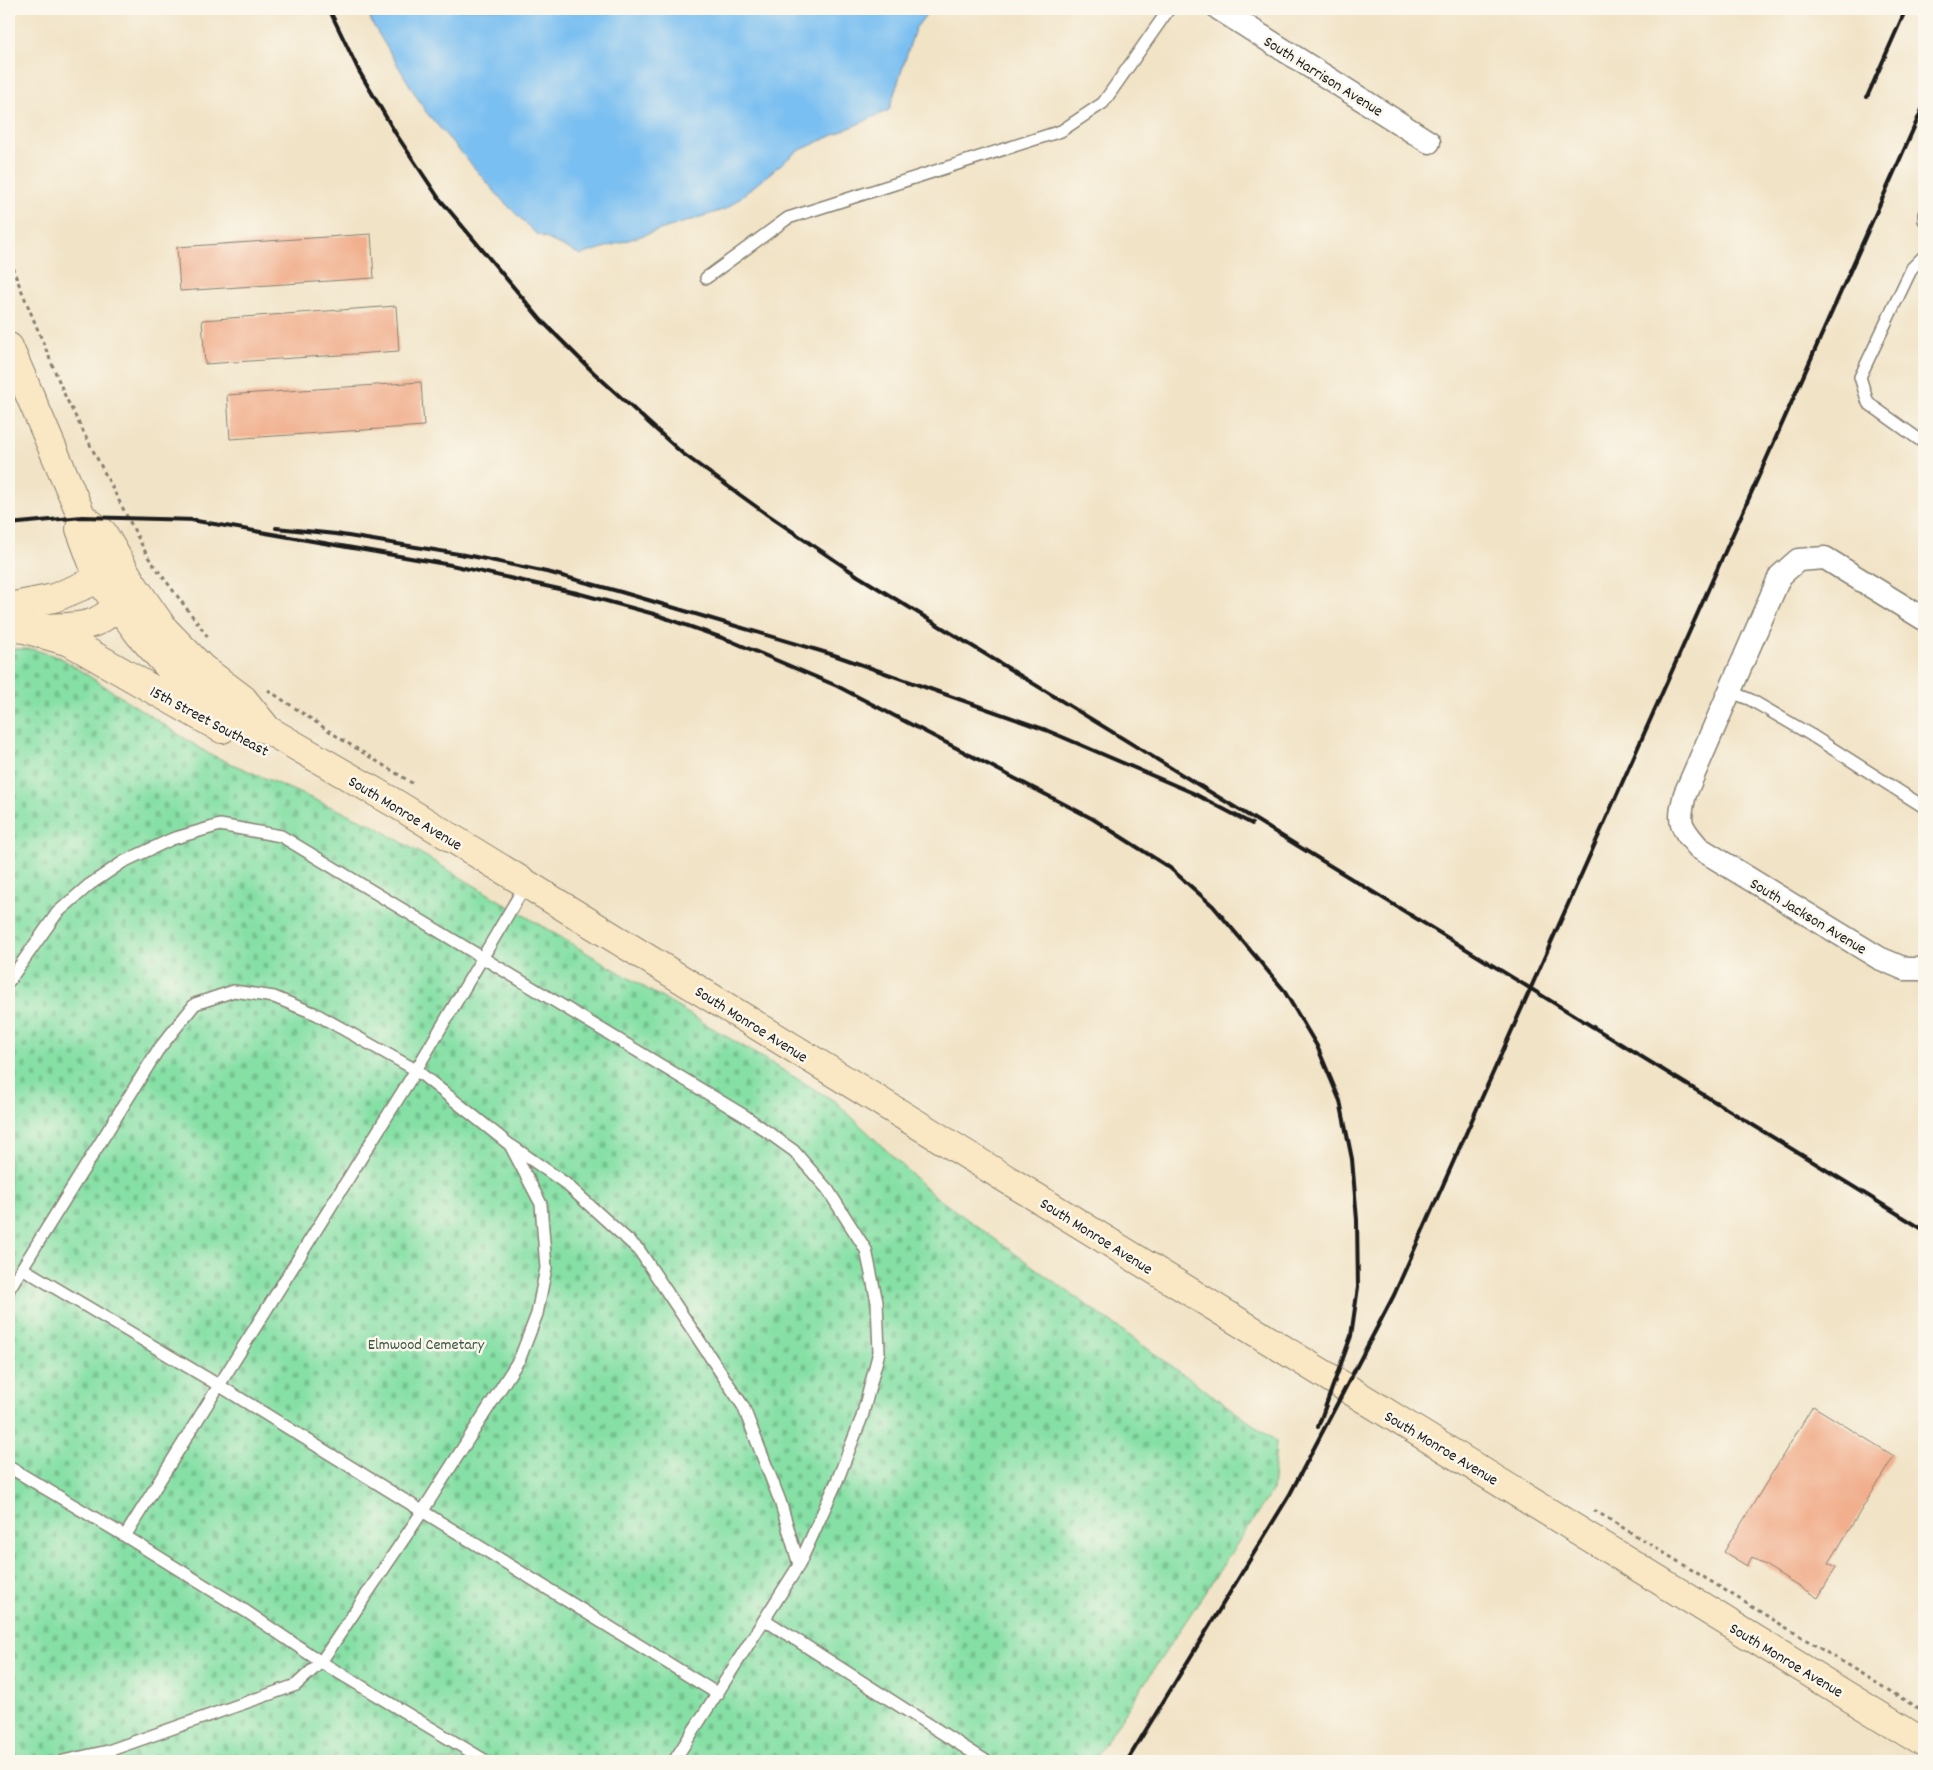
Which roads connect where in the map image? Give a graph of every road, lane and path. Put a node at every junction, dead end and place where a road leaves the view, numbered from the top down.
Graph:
1 (1169, 9) edge
2 (1219, 9) edge
3 (1429, 142) dead end
4 (1924, 214) edge
5 (1924, 220) edge
6 (1924, 256) edge
7 (9, 260) edge
8 (706, 278) dead end
9 (9, 347) edge
10 (1924, 443) edge
11 (82, 517) junction
12 (128, 576) junction
13 (98, 578) junction
14 (118, 606) junction
15 (9, 607) edge
16 (1924, 619) edge
17 (17, 628) edge
18 (214, 645) dead end
19 (267, 689) dead end
20 (1729, 691) junction
21 (268, 730) junction
22 (417, 786) dead end
23 (398, 805) junction
24 (1924, 807) edge
25 (526, 884) junction
26 (481, 958) junction
27 (1924, 969) edge
28 (9, 981) edge
29 (416, 1070) junction
30 (510, 1144) junction
31 (22, 1268) junction
32 (9, 1289) edge
33 (220, 1386) junction
34 (9, 1467) edge
35 (1593, 1509) dead end
36 (422, 1512) junction
37 (125, 1536) junction
38 (799, 1565) junction
39 (765, 1620) junction
40 (321, 1662) junction
41 (718, 1694) junction
42 (1924, 1712) edge
43 (1924, 1743) edge
44 (109, 1756) edge
45 (63, 1761) edge
46 (486, 1761) edge
47 (674, 1761) edge
48 (986, 1761) edge

1 - 8 lane
2 - 3 street, South Harrison Avenue
4 - 5 lane
6 - 10 lane
7 - 18 path
9 - 11 main road, South Monroe Avenue
11 - 12 main road, South Monroe Avenue
11 - 13 main road, South Monroe Avenue
12 - 13 main road
12 - 14 main road, 15th Street Southeast
12 - 21 main road, South Monroe Avenue
13 - 14 main road, South Monroe Avenue
13 - 15 main road
14 - 17 main road, 15th Street Southeast
14 - 21 main road, South Monroe Avenue
16 - 20 street, South Jackson Avenue
17 - 23 main road, 15th Street Southeast
19 - 22 path
20 - 24 lane
20 - 27 street, South Jackson Avenue
21 - 23 main road, South Monroe Avenue
23 - 25 main road, South Monroe Avenue
25 - 26 lane
25 - 43 main road, South Monroe Avenue
26 - 28 lane
26 - 29 lane
26 - 38 lane
29 - 30 lane
29 - 31 lane
29 - 33 lane
30 - 36 lane
30 - 38 lane
31 - 32 lane
31 - 33 lane
33 - 36 lane
33 - 37 lane
34 - 37 lane
35 - 42 path
36 - 40 lane
36 - 41 lane
37 - 40 lane
38 - 39 lane
39 - 41 lane
39 - 48 lane
40 - 44 lane
40 - 46 lane
41 - 47 lane
44 - 45 lane

